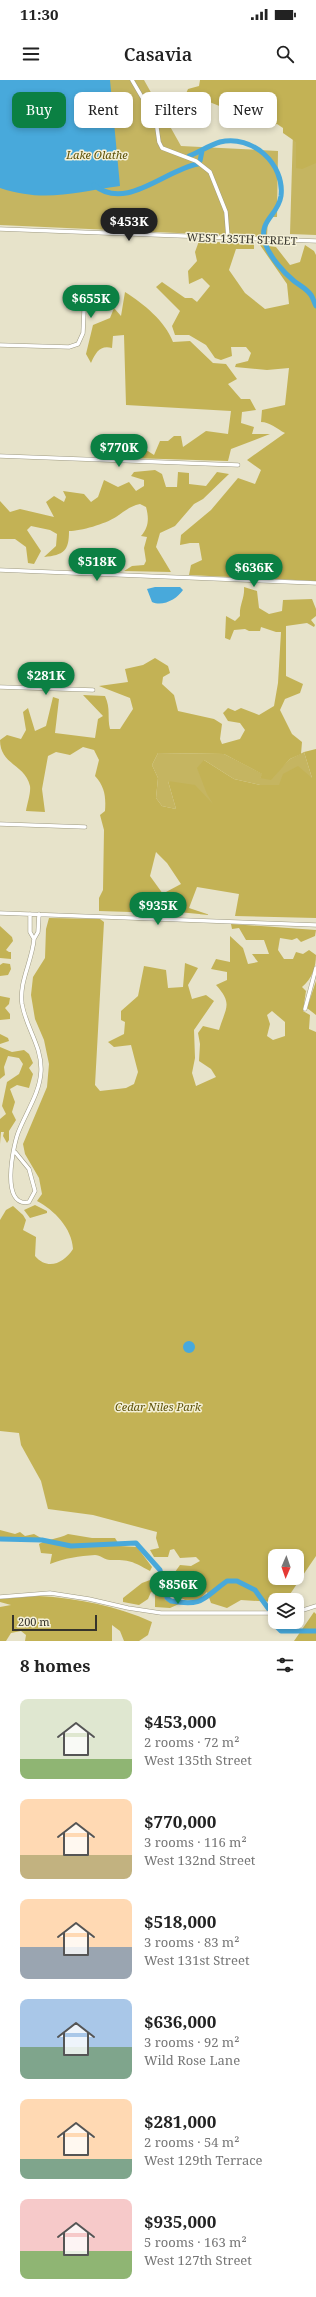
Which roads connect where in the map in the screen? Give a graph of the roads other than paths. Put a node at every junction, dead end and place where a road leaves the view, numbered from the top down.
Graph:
1 (132, 80) edge
2 (0, 229) edge
3 (228, 238) junction
4 (316, 241) edge
5 (85, 288) dead end
6 (0, 345) edge
7 (0, 456) edge
8 (238, 465) dead end
9 (0, 570) edge
10 (316, 583) edge
11 (0, 687) edge
12 (93, 690) dead end
13 (0, 824) edge
14 (85, 827) dead end
15 (0, 913) edge
16 (30, 914) junction
17 (39, 914) junction
18 (316, 925) edge
19 (34, 939) junction
20 (316, 968) edge
21 (304, 1009) dead end
22 (15, 1152) junction
23 (0, 1597) edge
24 (316, 1606) edge
25 (304, 1610) edge
26 (268, 1613) edge

1 - 3 street
2 - 3 street, WEST 135TH STREET
3 - 4 street, WEST 135TH STREET
5 - 6 street
7 - 8 street
9 - 10 street
11 - 12 street
13 - 14 street
15 - 16 street
16 - 17 street
16 - 19 street
17 - 18 street
17 - 19 street
19 - 22 street
20 - 21 street
22 - 22 street
23 - 26 street
24 - 25 street

